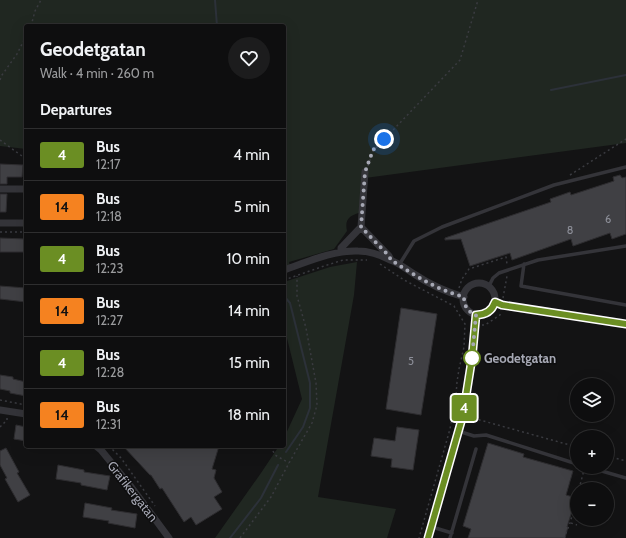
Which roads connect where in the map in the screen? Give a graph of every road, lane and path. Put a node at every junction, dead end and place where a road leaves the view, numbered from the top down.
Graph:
1 (41, 0) edge
2 (478, 0) edge
3 (32, 24) edge
4 (24, 40) edge
5 (0, 80) edge
6 (626, 139) edge
7 (0, 140) edge
8 (24, 158) edge
9 (626, 167) edge
10 (365, 172) joint
11 (567, 177) dead end
12 (0, 189) edge
13 (24, 189) edge
14 (0, 223) edge
15 (24, 224) edge
16 (361, 227) junction
17 (0, 232) edge
18 (24, 232) edge
19 (626, 246) edge
20 (341, 252) junction
21 (367, 260) dead end
22 (391, 260) junction
23 (378, 263) dead end
24 (524, 264) junction
25 (399, 265) junction
26 (286, 269) edge
27 (508, 269) junction
28 (297, 276) junction
29 (286, 279) edge
30 (488, 286) junction
31 (460, 296) junction
32 (495, 302) junction
33 (626, 305) edge
34 (476, 315) junction
35 (626, 324) edge
36 (0, 400) edge
37 (24, 404) edge
38 (0, 410) edge
39 (24, 414) edge
40 (463, 415) junction
41 (458, 431) junction
42 (570, 446) edge
43 (98, 448) edge
44 (111, 448) edge
45 (476, 449) dead end
46 (273, 451) dead end
47 (614, 458) edge
48 (626, 461) edge
49 (570, 462) edge
50 (289, 464) junction
51 (612, 474) edge
52 (626, 478) edge
53 (156, 507) dead end
54 (570, 523) edge
55 (431, 527) junction
56 (452, 533) junction
57 (168, 538) edge
58 (240, 538) edge
59 (418, 538) edge
60 (428, 538) edge
61 (450, 538) edge
62 (564, 538) edge

1 - 3 path
2 - 10 path
4 - 5 path
6 - 11 path
7 - 8 path
9 - 25 lane
10 - 16 street
12 - 13 street
14 - 15 street
16 - 20 street
16 - 22 street
17 - 18 path
19 - 24 lane
20 - 22 street
20 - 26 street
21 - 28 path
22 - 25 street
23 - 59 path
24 - 27 lane
24 - 33 lane
25 - 31 street
27 - 30 lane
27 - 31 path
28 - 29 path
28 - 50 path
30 - 31 street
30 - 32 street
31 - 34 street
32 - 34 street
32 - 35 street
34 - 40 street
36 - 37 path
38 - 39 street
40 - 41 street
40 - 42 path
41 - 49 lane
41 - 55 street
43 - 57 street, Grafikergatan
44 - 53 path
45 - 56 lane
46 - 50 path
47 - 48 path
50 - 58 path
51 - 52 lane
54 - 62 path
55 - 56 lane
55 - 60 street
56 - 61 lane

